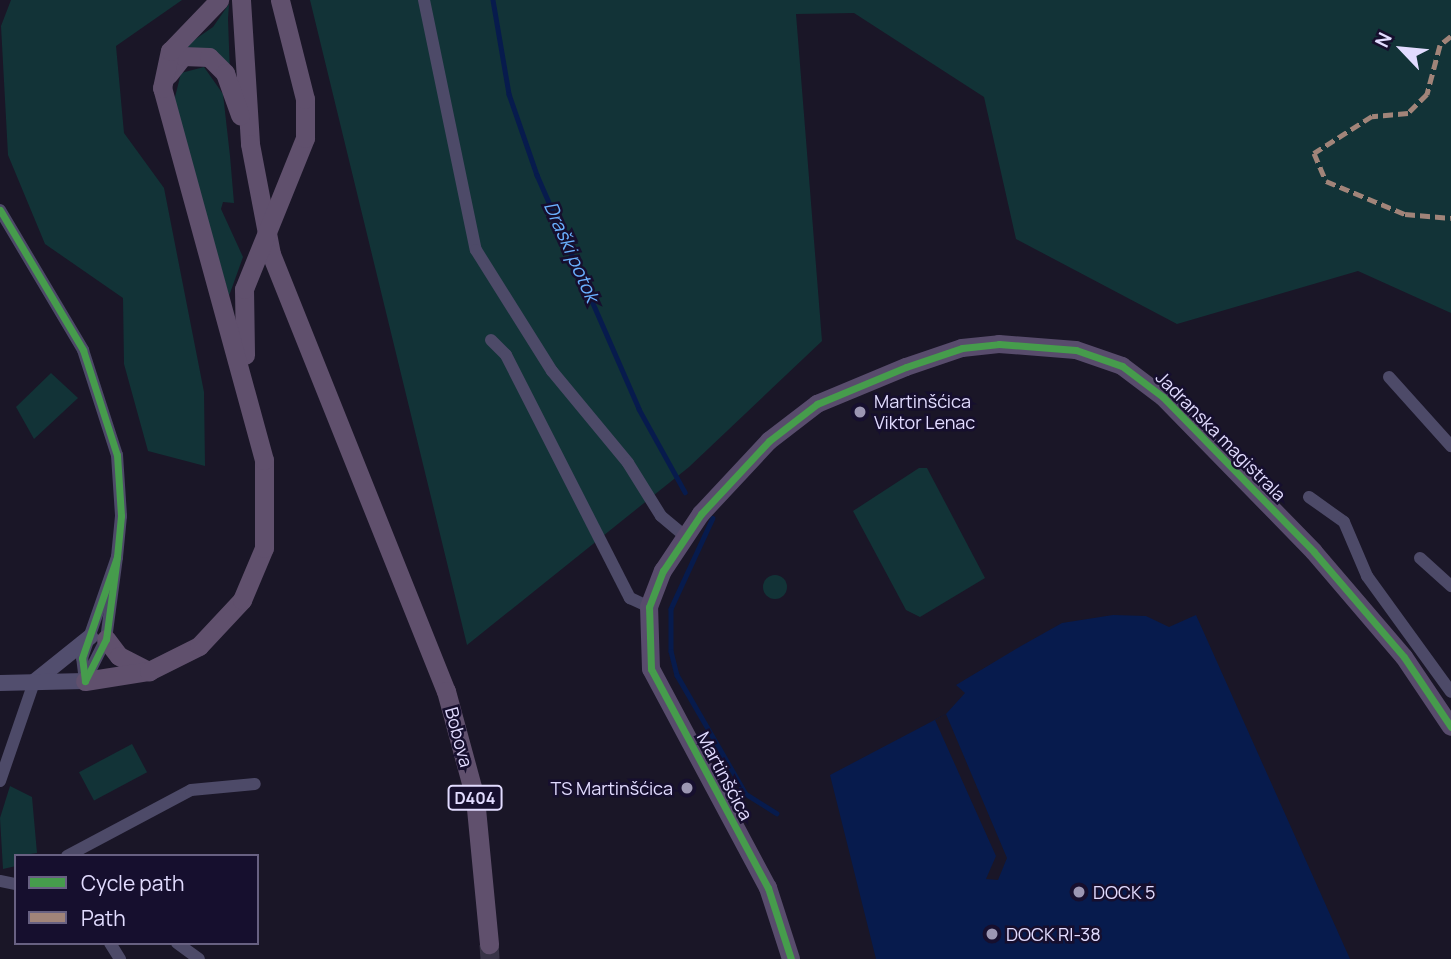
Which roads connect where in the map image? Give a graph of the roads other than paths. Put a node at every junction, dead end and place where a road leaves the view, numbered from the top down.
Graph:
1 (219, 0) edge
2 (241, 0) edge
3 (280, 0) edge
4 (424, 0) edge
5 (163, 93) junction
6 (240, 98) junction
7 (0, 210) edge
8 (491, 340) dead end
9 (1389, 377) dead end
10 (253, 415) junction
11 (1451, 446) edge
12 (1309, 497) dead end
13 (685, 536) junction
14 (1420, 558) dead end
15 (1451, 586) edge
16 (649, 607) junction
17 (98, 638) junction
18 (149, 671) junction
19 (85, 681) junction
20 (34, 682) junction
21 (0, 683) edge
22 (1451, 692) edge
23 (1451, 727) edge
24 (0, 781) edge
25 (255, 784) dead end
26 (71, 854) edge
27 (489, 944) tunnel mouth
28 (180, 945) edge
29 (199, 959) edge
30 (791, 959) edge

1 - 5 highway
2 - 6 highway, D404
3 - 10 highway, bridge
4 - 13 street
5 - 6 highway
5 - 10 highway
6 - 27 highway, Bobova / D404
7 - 17 street
8 - 16 street
9 - 11 street
10 - 18 highway
12 - 22 street
13 - 16 main road, Jadranska magistrala
13 - 23 main road, Jadranska magistrala
14 - 15 street
16 - 30 main road, Martinšćica
17 - 18 highway
17 - 19 street
17 - 20 main road
18 - 19 highway
19 - 20 main road
20 - 21 main road
20 - 24 street
25 - 26 street
28 - 29 street

